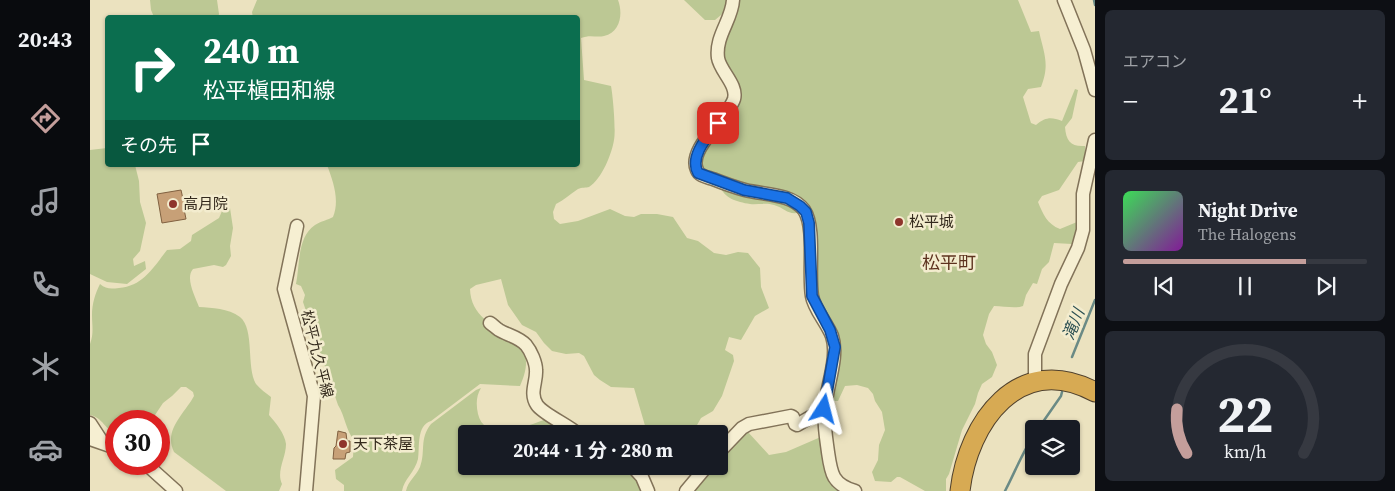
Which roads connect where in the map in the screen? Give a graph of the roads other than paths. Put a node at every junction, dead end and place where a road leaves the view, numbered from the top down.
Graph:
1 (733, 0) edge
2 (1064, 0) edge
3 (1095, 90) edge
4 (1095, 140) edge
5 (297, 226) dead end
6 (490, 322) dead end
7 (1035, 383) junction
8 (1095, 392) edge
9 (824, 409) junction
10 (90, 423) edge
11 (567, 425) edge
12 (90, 438) edge
13 (103, 443) joint
14 (728, 443) edge
15 (158, 475) edge
16 (640, 475) edge
17 (699, 475) edge
18 (176, 491) edge
19 (306, 491) edge
20 (648, 491) edge
21 (686, 491) edge
22 (855, 491) edge
23 (960, 491) edge

1 - 9 street
2 - 3 street
4 - 7 street
5 - 19 street, 松平九久平線
6 - 11 street
7 - 8 highway
7 - 23 highway
9 - 14 street
9 - 22 street
10 - 13 street
12 - 13 street
15 - 18 street
16 - 20 street
17 - 21 street

